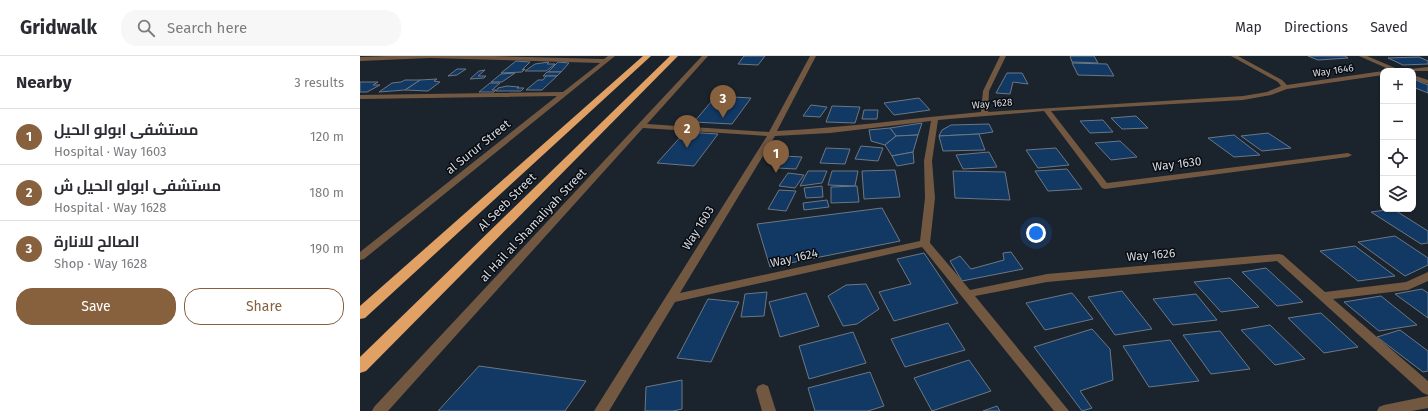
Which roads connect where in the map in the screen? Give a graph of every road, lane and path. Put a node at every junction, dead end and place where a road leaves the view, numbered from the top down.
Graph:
1 (647, 56) edge
2 (674, 56) edge
3 (705, 56) edge
4 (813, 56) edge
5 (1003, 56) edge
6 (1234, 56) edge
7 (1362, 56) edge
8 (609, 58) edge
9 (360, 59) edge
10 (1391, 68) edge
11 (1428, 69) edge
12 (1416, 70) edge
13 (1380, 73) edge
14 (1416, 78) edge
15 (1428, 82) edge
16 (1285, 87) junction
17 (563, 94) junction
18 (360, 97) edge
19 (1046, 109) junction
20 (984, 114) junction
21 (935, 118) junction
22 (641, 126) junction
23 (772, 134) junction
24 (1348, 155) dead end
25 (925, 243) junction
26 (360, 257) edge
27 (1428, 276) edge
28 (967, 294) junction
29 (1323, 296) junction
30 (669, 300) junction
31 (360, 314) edge
32 (360, 367) edge
33 (1428, 389) edge
34 (763, 390) dead end
35 (1428, 402) edge
36 (379, 411) edge
37 (601, 411) edge
38 (769, 411) edge
39 (1062, 411) edge
40 (1384, 411) edge

1 - 31 highway, Al Seeb Street
2 - 32 highway, Al Seeb Street
3 - 22 street, al Hail al Shamaliyah Street
4 - 23 street, Way 1603
5 - 20 street
6 - 16 street
7 - 10 street, Way 1646
8 - 9 street
8 - 17 street, al Surur Street
11 - 12 street
13 - 16 street, Way 1646
14 - 15 street
16 - 19 street, Way 1628
17 - 18 street
17 - 26 street, al Surur Street
19 - 20 street, Way 1628
19 - 24 street, Way 1630
20 - 21 street, Way 1628
21 - 23 street, Way 1628
21 - 25 street
22 - 23 street, Way 1628
22 - 36 street, al Hail al Shamaliyah Street
23 - 30 street, Way 1603
25 - 28 street
25 - 30 street, Way 1624
27 - 29 street
28 - 29 street, Way 1626
28 - 39 street
29 - 33 street, Way 1626
30 - 37 street, Way 1603
34 - 38 street
35 - 40 street

